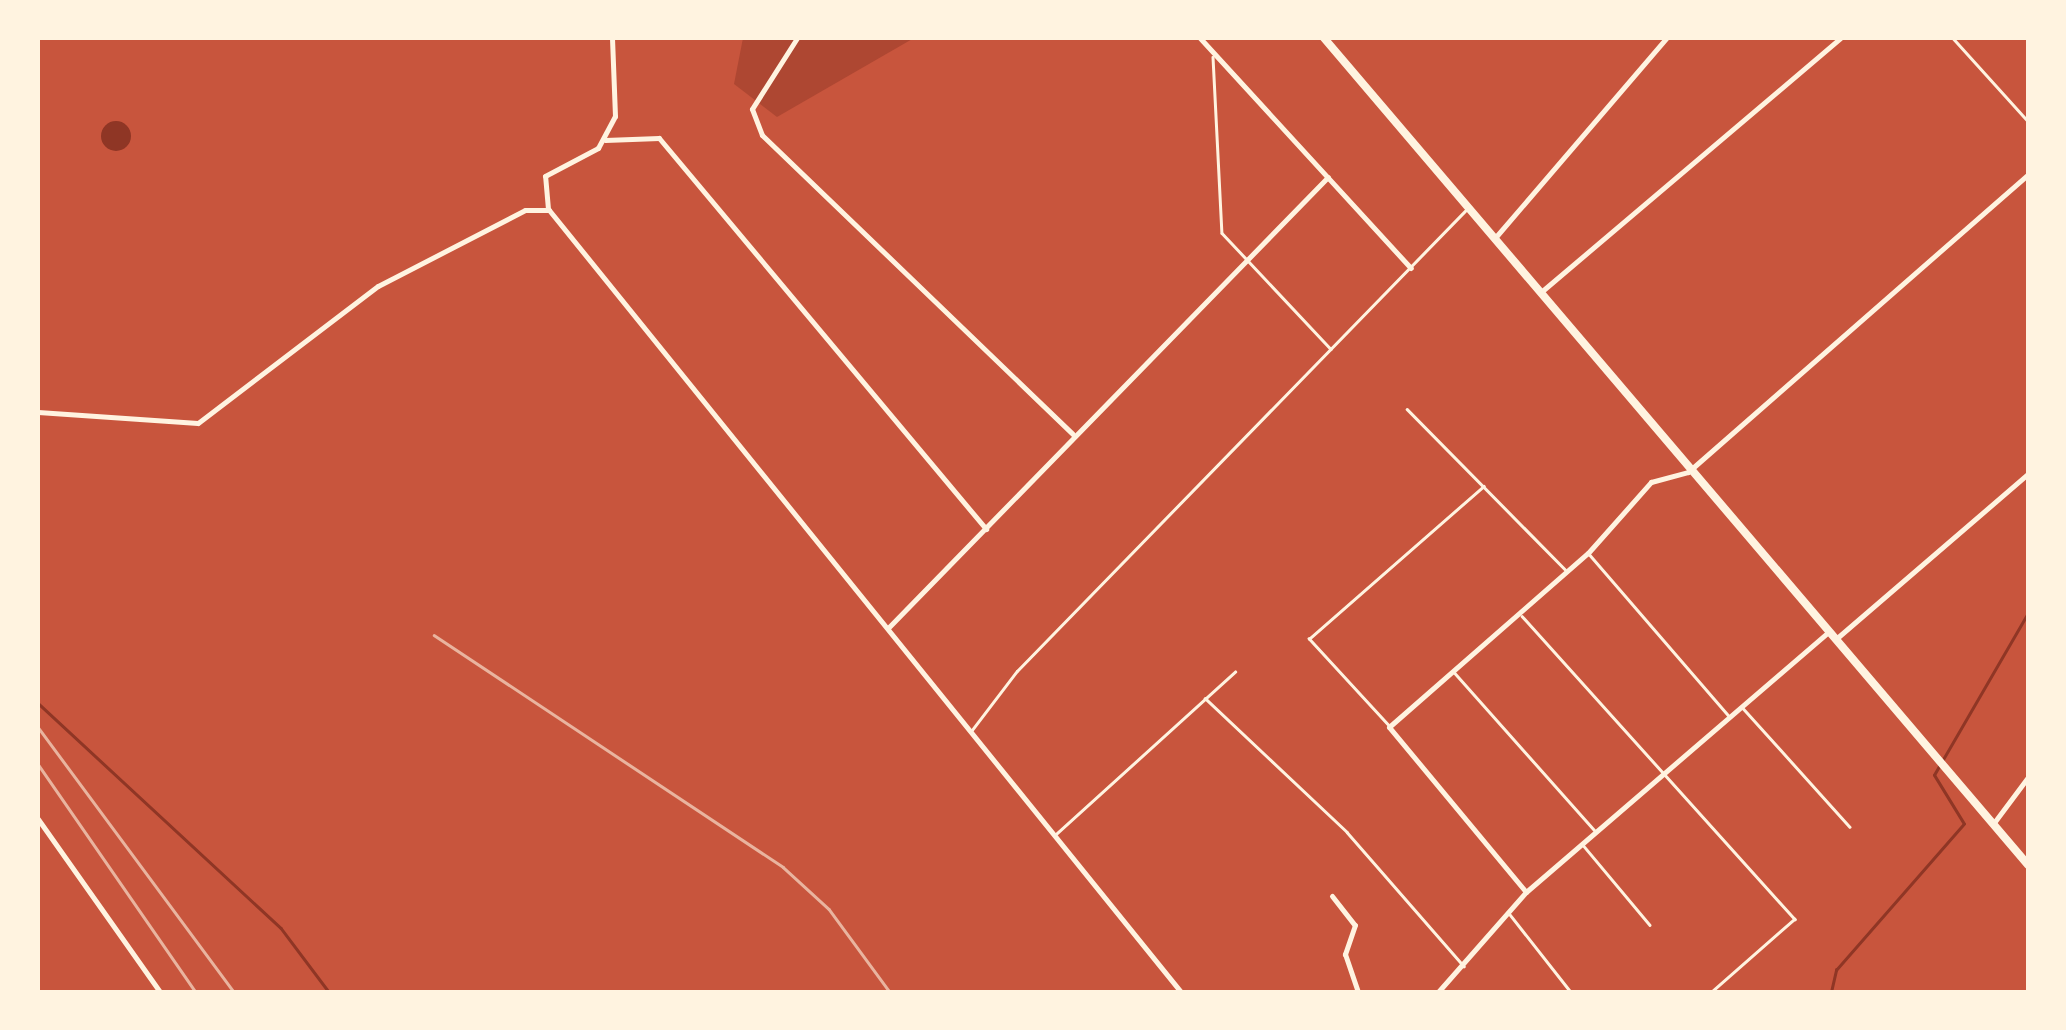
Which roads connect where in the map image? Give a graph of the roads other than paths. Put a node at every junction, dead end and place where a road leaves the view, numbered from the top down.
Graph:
1 (612, 38) edge
2 (797, 38) edge
3 (1200, 38) edge
4 (1324, 38) edge
5 (1666, 38) edge
6 (1840, 38) edge
7 (1953, 38) edge
8 (1213, 52) junction
9 (2028, 121) edge
10 (605, 140) junction
11 (2028, 174) edge
12 (1328, 177) junction
13 (1467, 209) junction
14 (548, 210) junction
15 (1494, 239) junction
16 (1242, 262) junction
17 (1411, 268) junction
18 (1542, 292) junction
19 (1332, 350) junction
20 (1406, 409) dead end
21 (38, 412) edge
22 (1073, 434) junction
23 (1688, 472) junction
24 (2028, 474) edge
25 (1484, 486) junction
26 (986, 529) junction
27 (1588, 553) junction
28 (1566, 570) junction
29 (1520, 614) junction
30 (888, 628) junction
31 (1828, 632) junction
32 (1835, 640) junction
33 (1235, 672) dead end
34 (1453, 672) junction
35 (1205, 698) junction
36 (1741, 706) junction
37 (1729, 716) junction
38 (1390, 727) junction
39 (971, 731) junction
40 (1665, 773) junction
41 (2028, 777) edge
42 (38, 818) edge
43 (1993, 824) junction
44 (1850, 827) dead end
45 (1596, 832) junction
46 (1054, 836) junction
47 (1582, 844) junction
48 (2028, 865) edge
49 (1526, 892) junction
50 (1332, 896) dead end
51 (1507, 910) junction
52 (1650, 925) dead end
53 (1464, 966) junction
54 (160, 992) edge
55 (1181, 992) edge
56 (1358, 992) edge
57 (1438, 992) edge
58 (1570, 992) edge
59 (1712, 992) edge

1 - 10 street
2 - 22 street
3 - 8 street
4 - 13 main road
5 - 15 street
6 - 18 street
7 - 9 lane
8 - 12 street
8 - 16 lane
10 - 14 street
10 - 26 street
11 - 23 street
12 - 16 street
12 - 17 street
13 - 15 main road
13 - 17 lane
14 - 21 street
14 - 30 street
15 - 18 main road
16 - 19 lane
16 - 22 street
17 - 19 lane
18 - 23 main road
19 - 39 lane
20 - 25 lane
22 - 26 street
23 - 27 street
23 - 31 main road
24 - 32 street
25 - 28 lane
25 - 38 lane
26 - 30 street
27 - 28 street
27 - 37 lane
28 - 29 street
29 - 34 street
29 - 40 lane
30 - 39 street
31 - 32 main road
31 - 36 street
32 - 43 main road
33 - 35 lane
34 - 38 street
34 - 45 lane
35 - 46 lane
35 - 53 lane
36 - 37 street
36 - 44 lane
37 - 40 street
38 - 49 street
39 - 46 street
40 - 45 street
40 - 59 lane
41 - 43 street
42 - 54 street
43 - 48 main road
45 - 47 street
46 - 55 street
47 - 49 street
47 - 52 lane
49 - 51 street
50 - 56 street
51 - 53 street
51 - 58 lane
53 - 57 street

